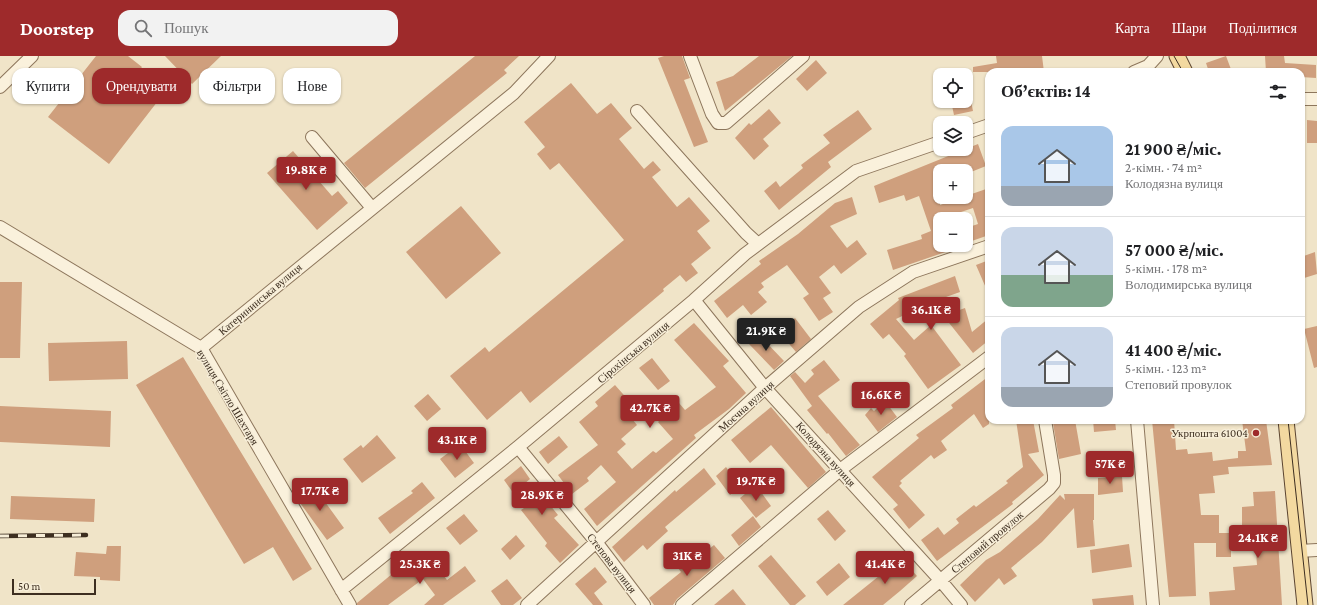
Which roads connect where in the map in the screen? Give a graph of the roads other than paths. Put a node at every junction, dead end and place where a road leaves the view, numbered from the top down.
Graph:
1 (32, 56) edge
2 (549, 56) edge
3 (690, 56) edge
4 (803, 56) edge
5 (1157, 56) edge
6 (1177, 56) edge
7 (1143, 68) edge
8 (1183, 68) edge
9 (0, 87) edge
10 (1305, 99) edge
11 (1317, 99) edge
12 (637, 111) dead end
13 (985, 126) edge
14 (973, 131) edge
15 (312, 137) dead end
16 (933, 144) edge
17 (372, 208) junction
18 (0, 227) edge
19 (758, 244) junction
20 (985, 247) edge
21 (694, 300) junction
22 (201, 348) junction
23 (985, 360) edge
24 (765, 388) junction
25 (1046, 424) edge
26 (1138, 424) edge
27 (1286, 424) edge
28 (518, 448) junction
29 (840, 470) junction
30 (597, 543) junction
31 (1317, 550) edge
32 (1299, 551) junction
33 (941, 581) junction
34 (341, 590) junction
35 (350, 605) edge
36 (527, 605) edge
37 (644, 605) edge
38 (682, 605) edge
39 (911, 605) edge
40 (961, 605) edge
41 (1153, 605) edge
42 (1305, 605) edge

1 - 9 street
2 - 17 street, Катерининська вулиця
3 - 4 street
5 - 7 street
6 - 8 main road
10 - 11 street
12 - 19 street
13 - 14 street
15 - 17 street
16 - 19 street, Сірохінська вулиця
17 - 22 street, Катерининська вулиця
18 - 22 street, вулиця Світло Шахтаря
19 - 21 street, Сірохінська вулиця
20 - 24 street, Моєчна вулиця
21 - 24 street, Колодязна вулиця
21 - 28 street, Сірохінська вулиця
22 - 34 street, вулиця Світло Шахтаря
23 - 29 street
24 - 29 street, Колодязна вулиця
24 - 30 street, Моєчна вулиця
25 - 33 street, Степовий провулок
26 - 41 street
27 - 32 main road
28 - 30 street, Степова вулиця
28 - 34 street, Сірохінська вулиця
29 - 33 street, Колодязна вулиця
29 - 38 street
30 - 36 street, Моєчна вулиця
30 - 37 street, Степова вулиця
31 - 32 street
32 - 42 main road
33 - 39 street, Степовий провулок
33 - 40 street, Колодязна вулиця
34 - 35 street, вулиця Світло Шахтаря

